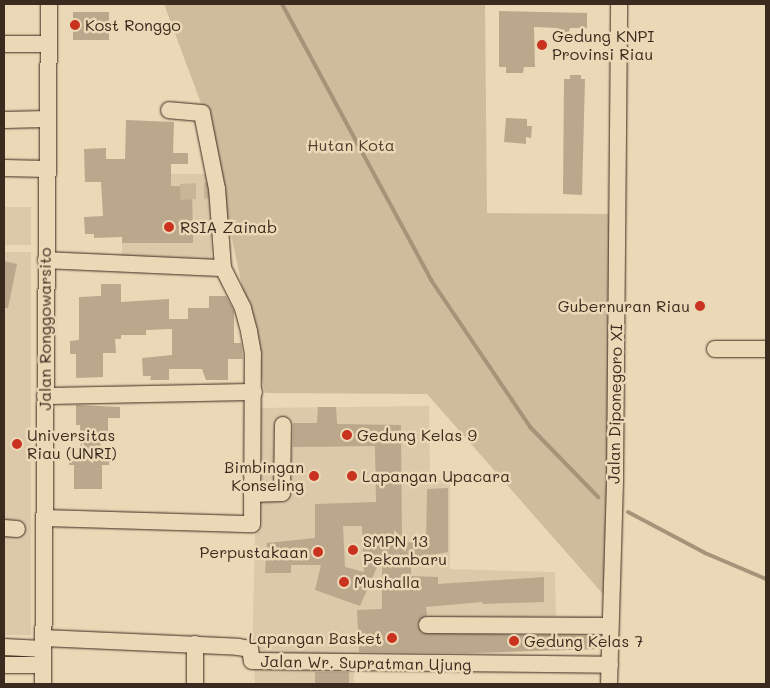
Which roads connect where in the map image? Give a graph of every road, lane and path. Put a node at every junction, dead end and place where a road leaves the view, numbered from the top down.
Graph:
1 (49, 4) edge
2 (619, 4) edge
3 (4, 44) edge
4 (48, 44) junction
5 (169, 110) dead end
6 (47, 119) junction
7 (4, 120) edge
8 (4, 168) edge
9 (47, 169) junction
10 (220, 230) junction
11 (46, 260) junction
12 (136, 263) junction
13 (223, 268) junction
14 (714, 349) dead end
15 (766, 349) edge
16 (254, 392) junction
17 (45, 396) junction
18 (283, 425) dead end
19 (252, 494) junction
20 (45, 518) junction
21 (428, 625) dead end
22 (610, 626) junction
23 (43, 643) junction
24 (195, 644) junction
25 (4, 648) edge
26 (4, 664) edge
27 (610, 665) junction
28 (43, 666) junction
29 (42, 684) edge
30 (195, 684) edge
31 (609, 684) edge

1 - 4 street, Jalan Ronggowarsito
2 - 22 street, Jalan Diponegoro XI
3 - 4 street
4 - 6 street, Jalan Ronggowarsito
5 - 10 street
6 - 7 street
6 - 9 street, Jalan Ronggowarsito
8 - 9 street
9 - 11 street, Jalan Ronggowarsito
10 - 12 street
10 - 13 street
11 - 12 street
11 - 17 street, Jalan Ronggowarsito
12 - 13 street
13 - 16 street
14 - 15 street
16 - 17 street
16 - 19 street
17 - 20 street, Jalan Ronggowarsito
18 - 19 street
19 - 20 street
20 - 23 street, Jalan Ronggowarsito
21 - 22 street
22 - 27 street, Jalan Diponegoro XI
23 - 24 street, Jalan Wr. Supratman Ujung
23 - 25 street, Jalan Wr. Supratman Ujung
23 - 28 street, Jalan Ronggowarsito
24 - 27 street, Jalan Wr. Supratman Ujung
24 - 30 street
26 - 28 street
27 - 31 street, Jalan Diponegoro XI
28 - 29 street, Jalan Ronggowarsito

